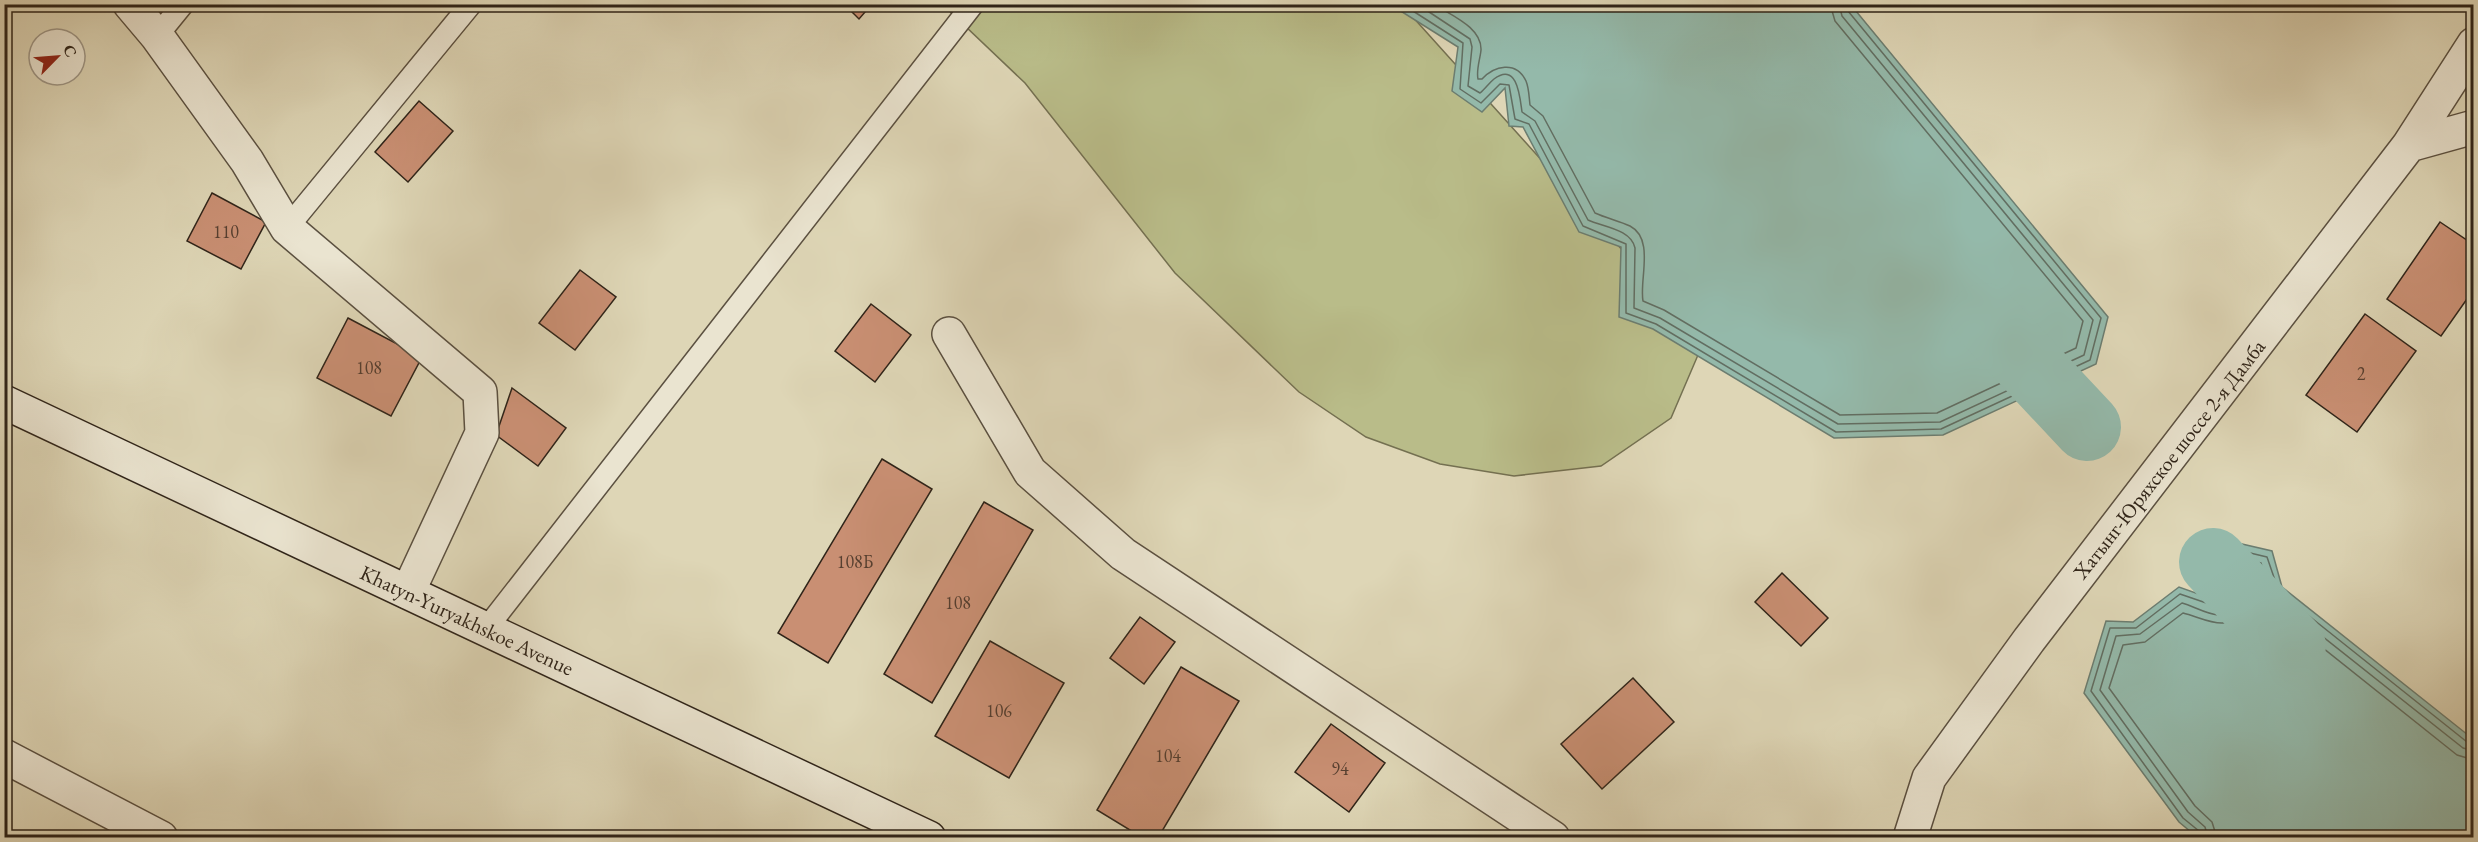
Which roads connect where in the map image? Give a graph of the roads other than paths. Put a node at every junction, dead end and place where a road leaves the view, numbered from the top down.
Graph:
1 (130, 4) edge
2 (183, 4) edge
3 (471, 4) edge
4 (973, 4) edge
5 (157, 36) junction
6 (2474, 44) edge
7 (2474, 127) edge
8 (2409, 145) junction
9 (287, 228) junction
10 (949, 334) dead end
11 (4, 402) edge
12 (408, 592) junction
13 (486, 629) junction
14 (4, 756) edge
15 (161, 837) edge
16 (929, 837) edge
17 (1552, 837) edge
18 (1910, 837) edge

1 - 5 street
2 - 5 lane
3 - 9 lane
4 - 13 lane
5 - 9 street
6 - 8 street, Хатынг-Юряхское шоссе 2-я Дамба
7 - 8 street
8 - 18 street, Хатынг-Юряхское шоссе 2-я Дамба
9 - 12 street
10 - 17 street
11 - 12 street, Khatyn-Yuryakhskoe Avenue
12 - 13 street, Khatyn-Yuryakhskoe Avenue
13 - 16 street, Khatyn-Yuryakhskoe Avenue
14 - 15 street

